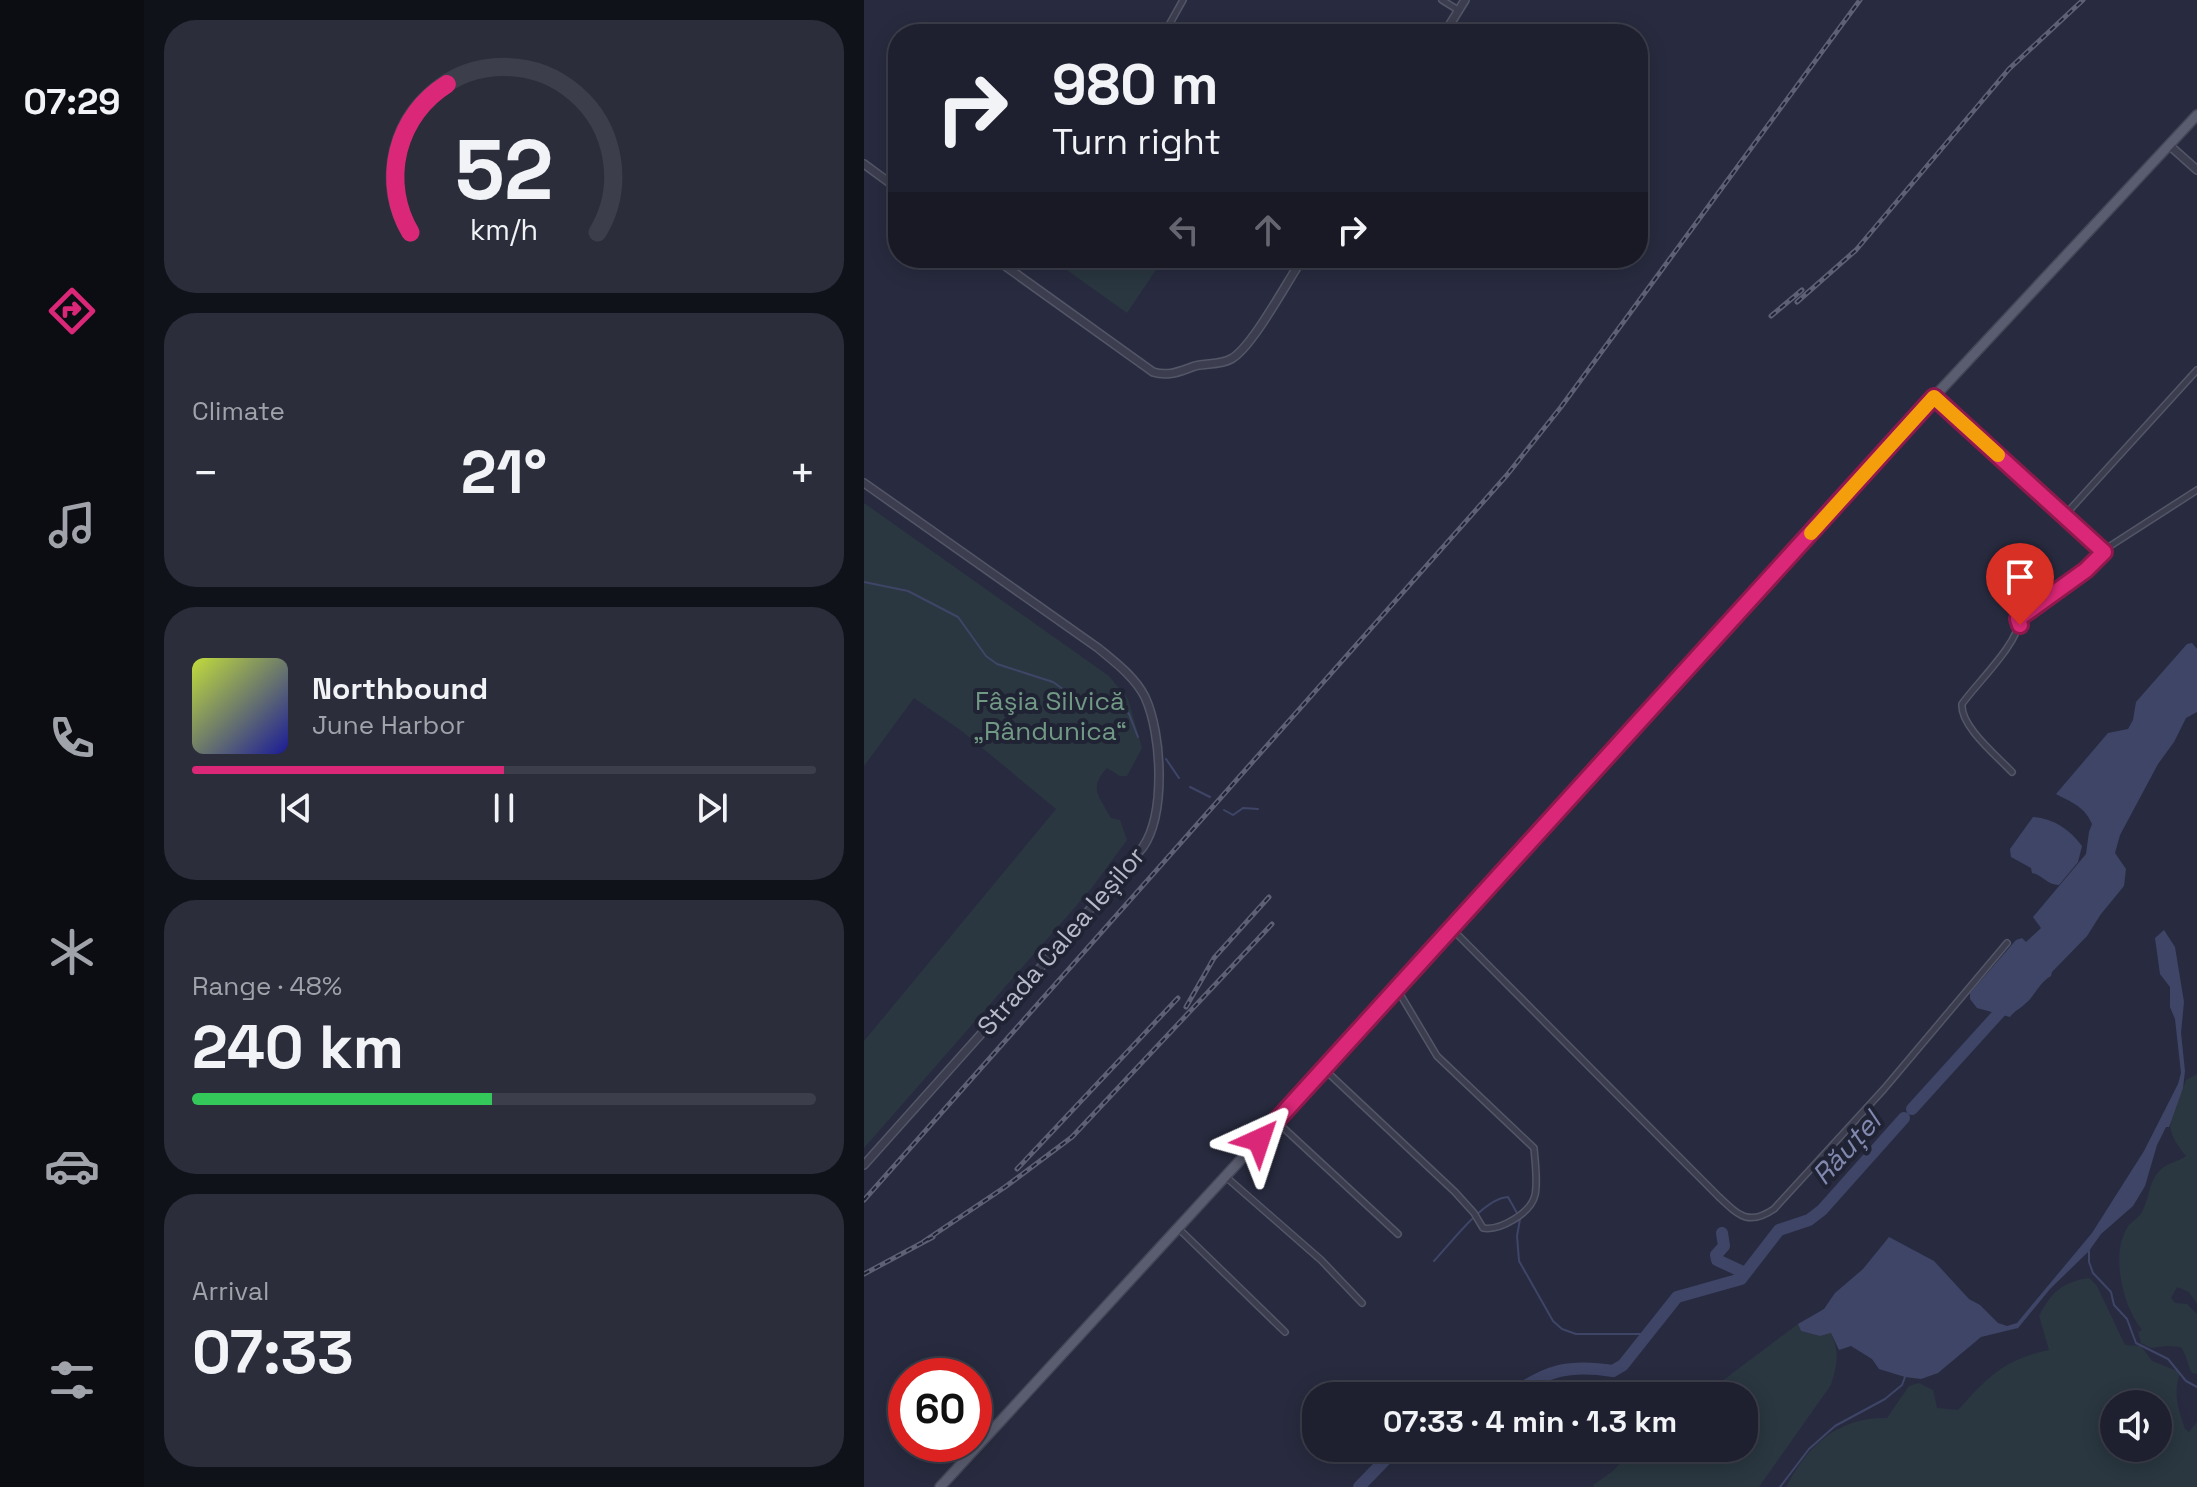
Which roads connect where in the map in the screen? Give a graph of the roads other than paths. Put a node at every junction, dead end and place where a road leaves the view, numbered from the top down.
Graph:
1 (1183, 0) edge
2 (1442, 0) edge
3 (1465, 0) edge
4 (1458, 10) junction
5 (1170, 24) edge
6 (1450, 24) edge
7 (2197, 115) edge
8 (2169, 145) junction
9 (864, 164) edge
10 (2197, 170) edge
11 (888, 182) edge
12 (1008, 268) edge
13 (1297, 268) edge
14 (2197, 370) edge
15 (1934, 397) junction
16 (864, 483) edge
17 (2197, 490) edge
18 (2065, 515) junction
19 (2104, 552) junction
20 (2012, 772) dead end
21 (1451, 928) junction
22 (2007, 943) dead end
23 (1397, 989) junction
24 (1324, 1069) junction
25 (1276, 1121) junction
26 (864, 1165) edge
27 (1226, 1177) junction
28 (1177, 1227) junction
29 (1398, 1234) dead end
30 (1362, 1303) dead end
31 (1285, 1332) dead end
32 (940, 1487) edge

1 - 5 street
2 - 4 street
3 - 4 street
4 - 6 street
7 - 8 main road
8 - 10 street
8 - 15 main road
9 - 11 street
12 - 13 street
14 - 18 street
15 - 18 street
15 - 21 main road
16 - 26 street, Strada Calea Ieșilor
17 - 19 street
18 - 19 street
19 - 20 street
21 - 22 street
21 - 23 main road
23 - 24 main road
23 - 24 street
24 - 25 main road
25 - 27 main road
25 - 29 street
27 - 28 main road
27 - 30 street
28 - 31 street
28 - 32 main road

